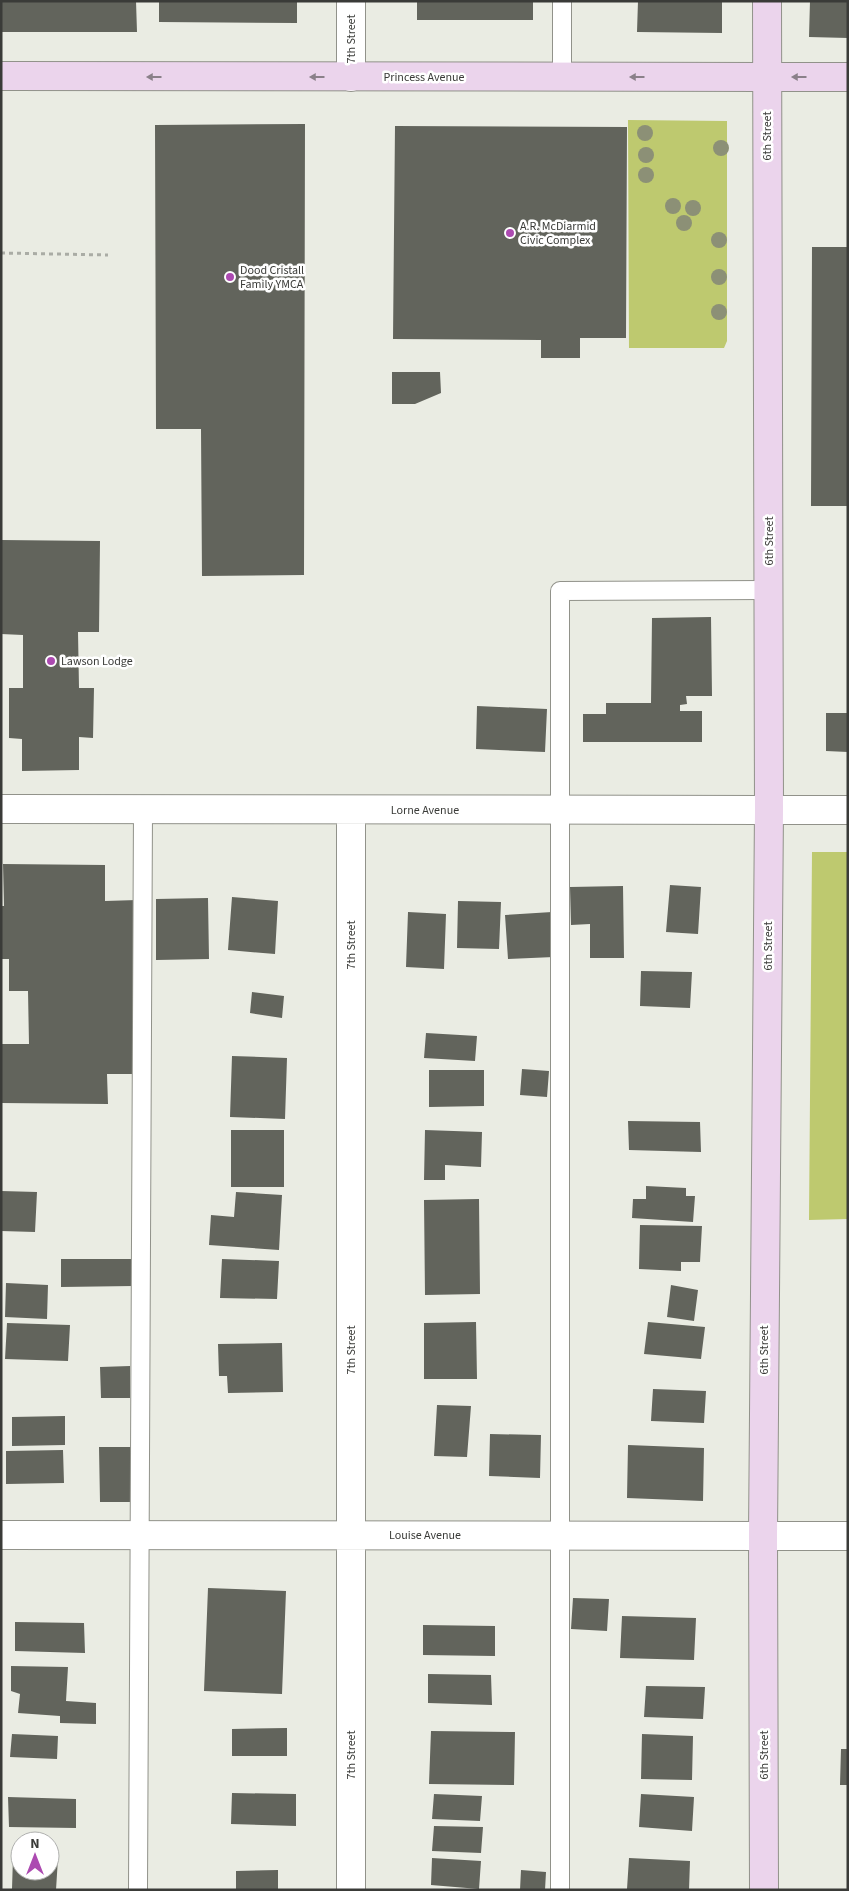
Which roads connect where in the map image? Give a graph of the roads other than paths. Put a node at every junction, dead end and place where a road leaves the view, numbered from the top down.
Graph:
1 (351, 1) edge
2 (562, 1) edge
3 (767, 1) edge
4 (1, 76) edge
5 (351, 77) junction
6 (562, 77) junction
7 (766, 77) junction
8 (848, 77) edge
9 (769, 590) junction
10 (1, 809) edge
11 (143, 810) junction
12 (351, 810) junction
13 (559, 810) junction
14 (769, 810) junction
15 (848, 810) edge
16 (1, 1535) edge
17 (141, 1535) junction
18 (351, 1535) junction
19 (559, 1535) junction
20 (763, 1536) junction
21 (848, 1536) edge
22 (138, 1890) edge
23 (351, 1890) edge
24 (560, 1890) edge
25 (764, 1890) edge

1 - 5 street, 7th Street
2 - 6 lane
3 - 7 street, 6th Street
5 -> 4 street, Princess Avenue
5 - 6 street, Princess Avenue
7 -> 6 street, Princess Avenue
8 -> 7 street, Princess Avenue
7 - 9 street, 6th Street
9 - 13 lane
9 - 14 street, 6th Street
10 - 11 street, Lorne Avenue
11 - 12 street, Lorne Avenue
11 - 17 lane
12 - 13 street, Lorne Avenue
12 - 18 street, 7th Street
13 - 14 street, Lorne Avenue
13 - 19 lane
14 - 15 street, Lorne Avenue
14 - 20 street, 6th Street
16 - 17 street, Louise Avenue
17 - 18 street, Louise Avenue
17 - 22 lane
18 - 19 street, Louise Avenue
18 - 23 street, 7th Street
19 - 20 street, Louise Avenue
19 - 24 lane
20 - 21 street, Louise Avenue
20 - 25 street, 6th Street

